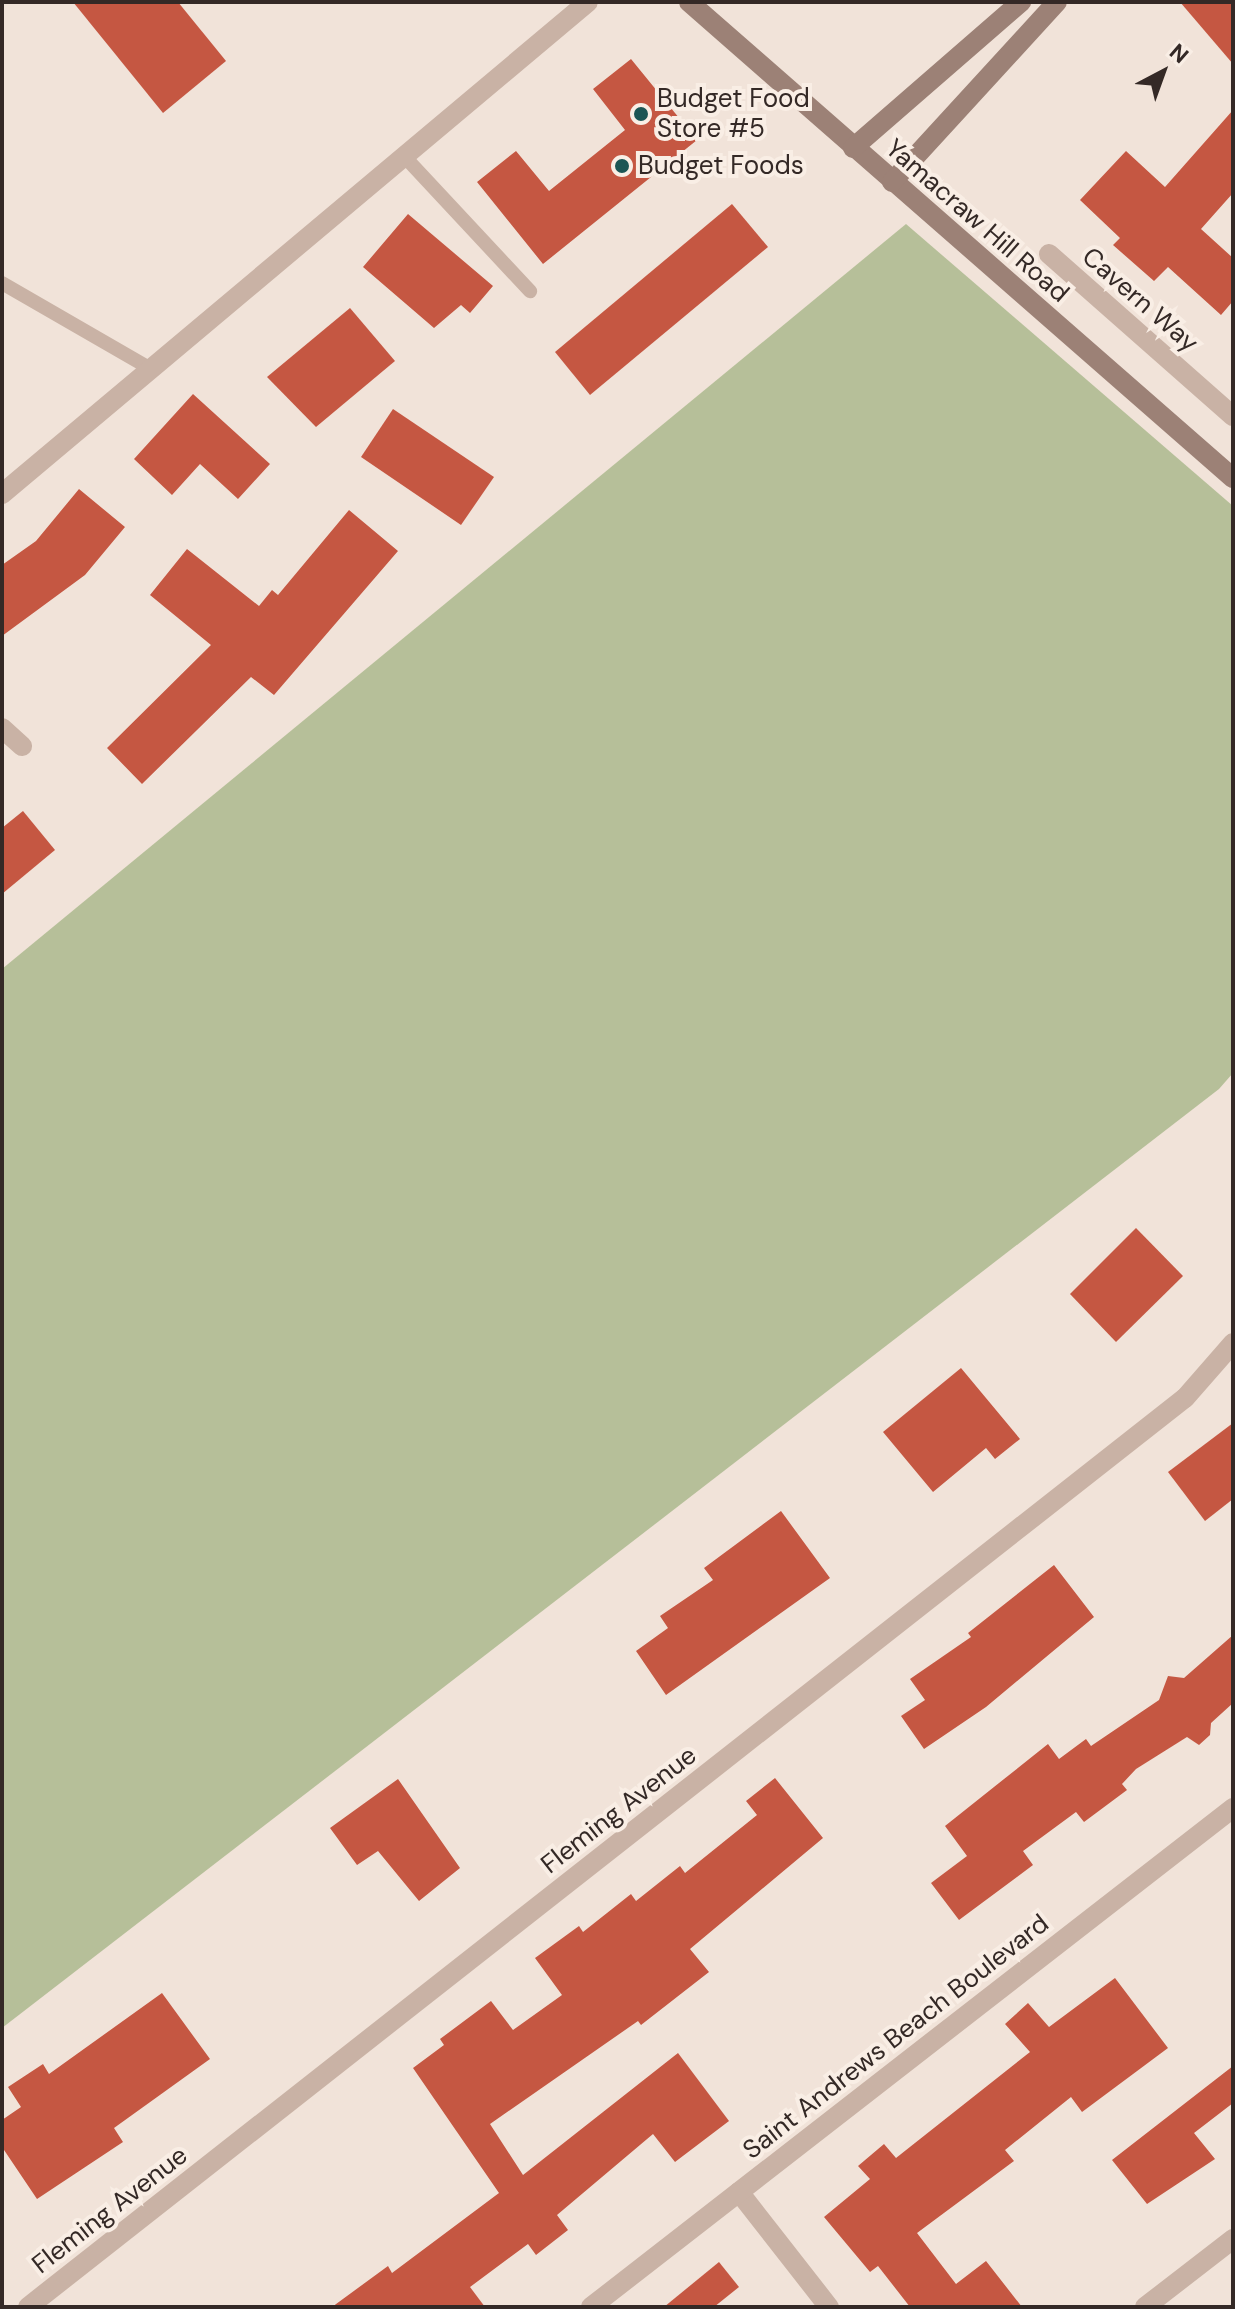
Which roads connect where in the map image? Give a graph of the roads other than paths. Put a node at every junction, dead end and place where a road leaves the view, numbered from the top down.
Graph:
1 (588, 2) edge
2 (689, 2) edge
3 (1021, 2) edge
4 (1057, 2) edge
5 (853, 148) junction
6 (404, 156) junction
7 (892, 182) junction
8 (1049, 254) dead end
9 (2, 283) edge
10 (530, 291) dead end
11 (151, 369) junction
12 (1233, 416) edge
13 (1233, 478) edge
14 (2, 494) edge
15 (2, 728) edge
16 (22, 746) dead end
17 (1233, 1343) edge
18 (1233, 1808) edge
19 (739, 2192) junction
20 (1233, 2239) edge
21 (28, 2307) edge
22 (591, 2307) edge
23 (829, 2307) edge
24 (1145, 2307) edge

1 - 6 street
2 - 5 main road, Yamacraw Hill Road
3 - 5 main road
4 - 7 main road
5 - 7 main road, Yamacraw Hill Road
6 - 10 lane
6 - 11 street
7 - 13 main road, Yamacraw Hill Road
8 - 12 street, Cavern Way
9 - 11 lane
11 - 14 street
15 - 16 street
17 - 21 street, Fleming Avenue
18 - 19 street, Saint Andrews Beach Boulevard
19 - 22 street, Saint Andrews Beach Boulevard
19 - 23 street
20 - 24 street

